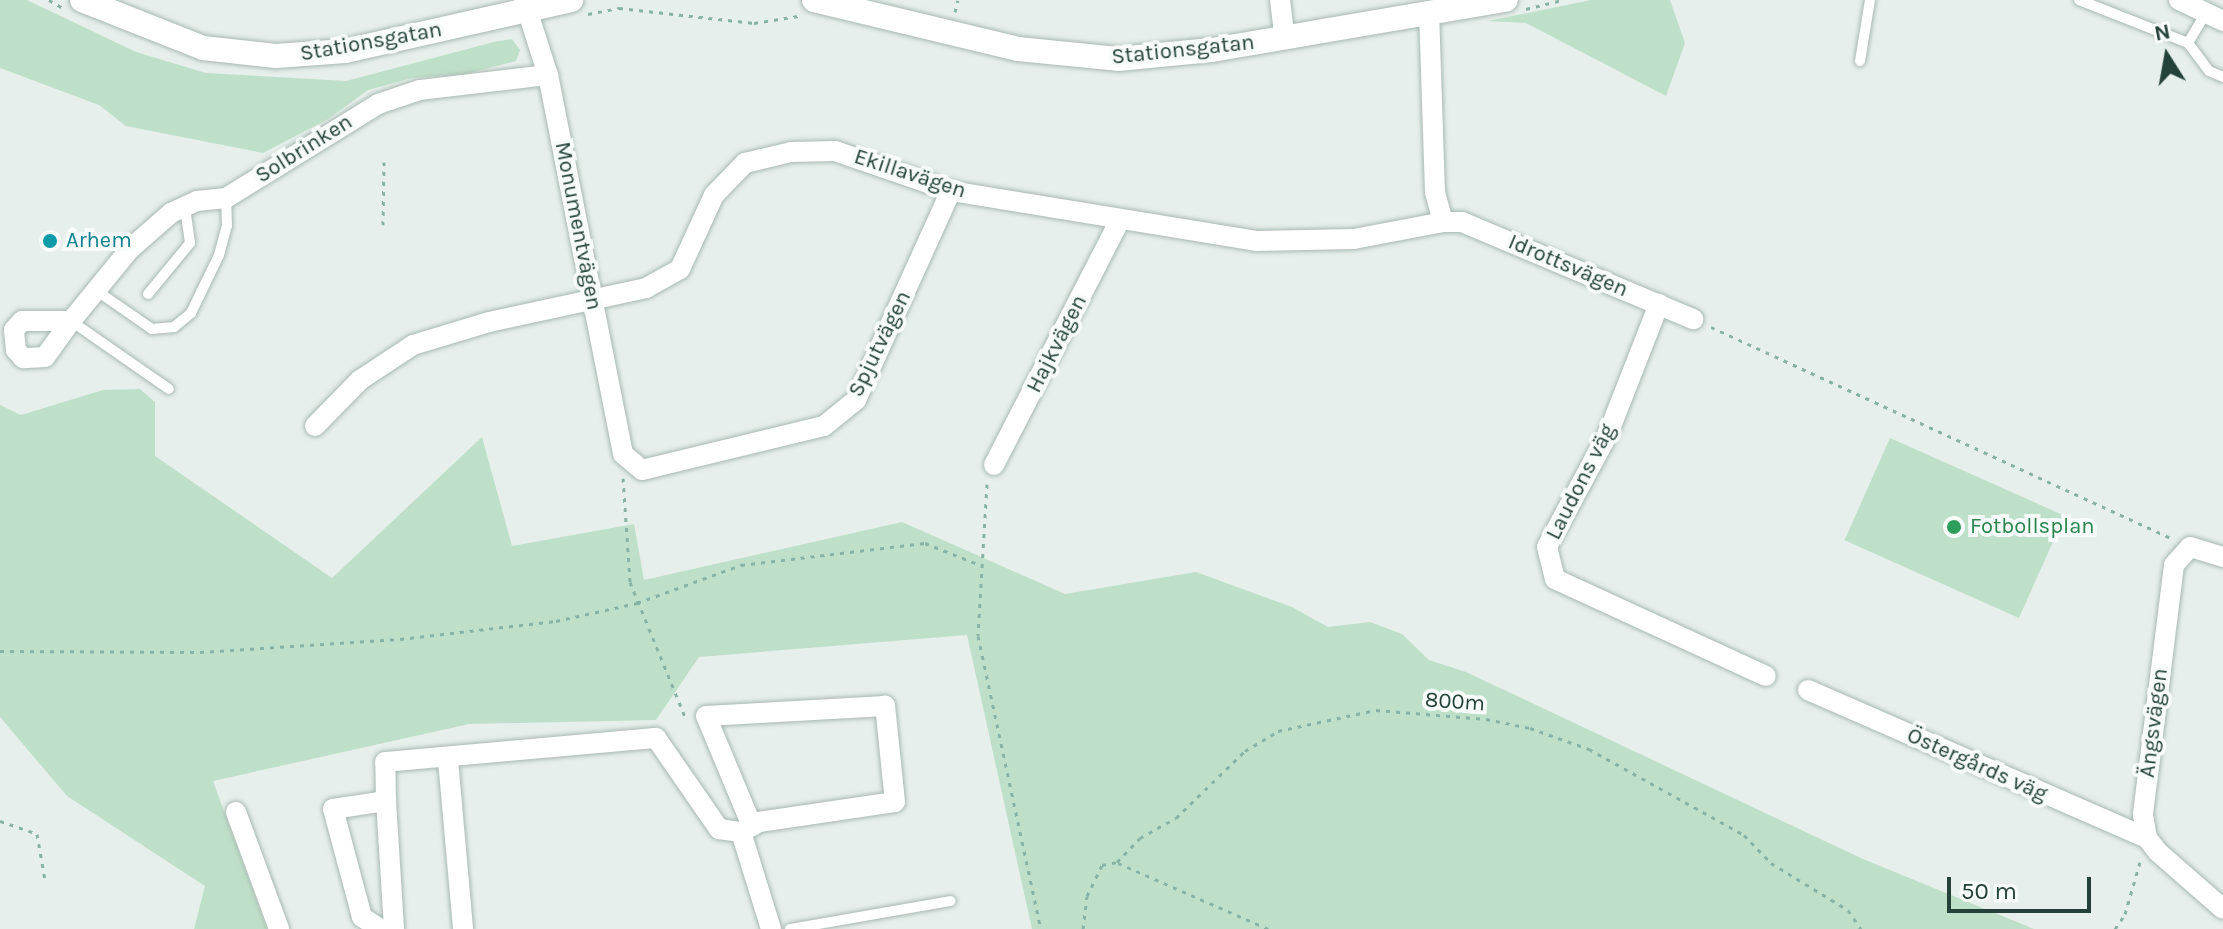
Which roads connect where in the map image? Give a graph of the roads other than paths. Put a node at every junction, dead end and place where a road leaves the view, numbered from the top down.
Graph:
1 (1280, 0) edge
2 (1870, 0) edge
3 (2079, 0) edge
4 (2179, 0) edge
5 (525, 5) edge
6 (1508, 6) edge
7 (79, 7) edge
8 (575, 8) edge
9 (808, 8) edge
10 (1429, 14) junction
11 (2214, 17) edge
12 (1285, 38) junction
13 (2188, 43) junction
14 (1860, 61) dead end
15 (548, 75) junction
16 (2223, 77) edge
17 (951, 191) junction
18 (226, 198) junction
19 (185, 206) junction
20 (1119, 222) junction
21 (1443, 222) junction
22 (97, 291) junction
23 (148, 294) dead end
24 (593, 300) junction
25 (1659, 304) junction
26 (1693, 319) road end
27 (71, 321) joint
28 (169, 389) dead end
29 (315, 426) dead end
30 (623, 454) joint
31 (994, 465) road end
32 (2223, 557) edge
33 (1766, 676) dead end
34 (1808, 690) dead end
35 (448, 760) junction
36 (386, 801) junction
37 (236, 812) dead end
38 (747, 829) junction
39 (2147, 838) junction
40 (951, 901) dead end
41 (2223, 909) edge
42 (279, 929) edge
43 (380, 929) edge
44 (394, 929) edge
45 (463, 929) edge
46 (771, 929) edge
47 (790, 929) edge

1 - 12 street
2 - 14 lane
3 - 13 lane
4 - 11 street
5 - 7 street, Stationsgatan
5 - 8 street, Stationsgatan
5 - 15 street, Monumentvägen
6 - 10 street, Stationsgatan
9 - 12 street, Stationsgatan
10 - 12 street, Stationsgatan
10 - 21 street
11 - 13 lane
13 - 16 lane
15 - 18 street, Solbrinken
15 - 24 street, Monumentvägen
17 - 20 street, Ekillavägen
17 - 24 street, Ekillavägen
17 - 30 street, Spjutvägen
18 - 19 street, Solbrinken
18 - 22 lane
19 - 22 street, Solbrinken
19 - 23 lane
20 - 21 street, Ekillavägen
20 - 31 street, Hajkvägen
21 - 25 street, Idrottsvägen
22 - 27 street, Solbrinken
24 - 29 street, Ekillavägen
24 - 30 street, Monumentvägen
25 - 26 street, Idrottsvägen
25 - 33 street, Laudons väg
27 - 28 lane
32 - 39 street, Ängsvägen
34 - 39 street, Östergårds väg
35 - 36 street
35 - 38 street
35 - 45 street
36 - 43 street
36 - 44 street
37 - 42 street
38 - 38 street
38 - 46 street
39 - 41 street
40 - 47 lane

